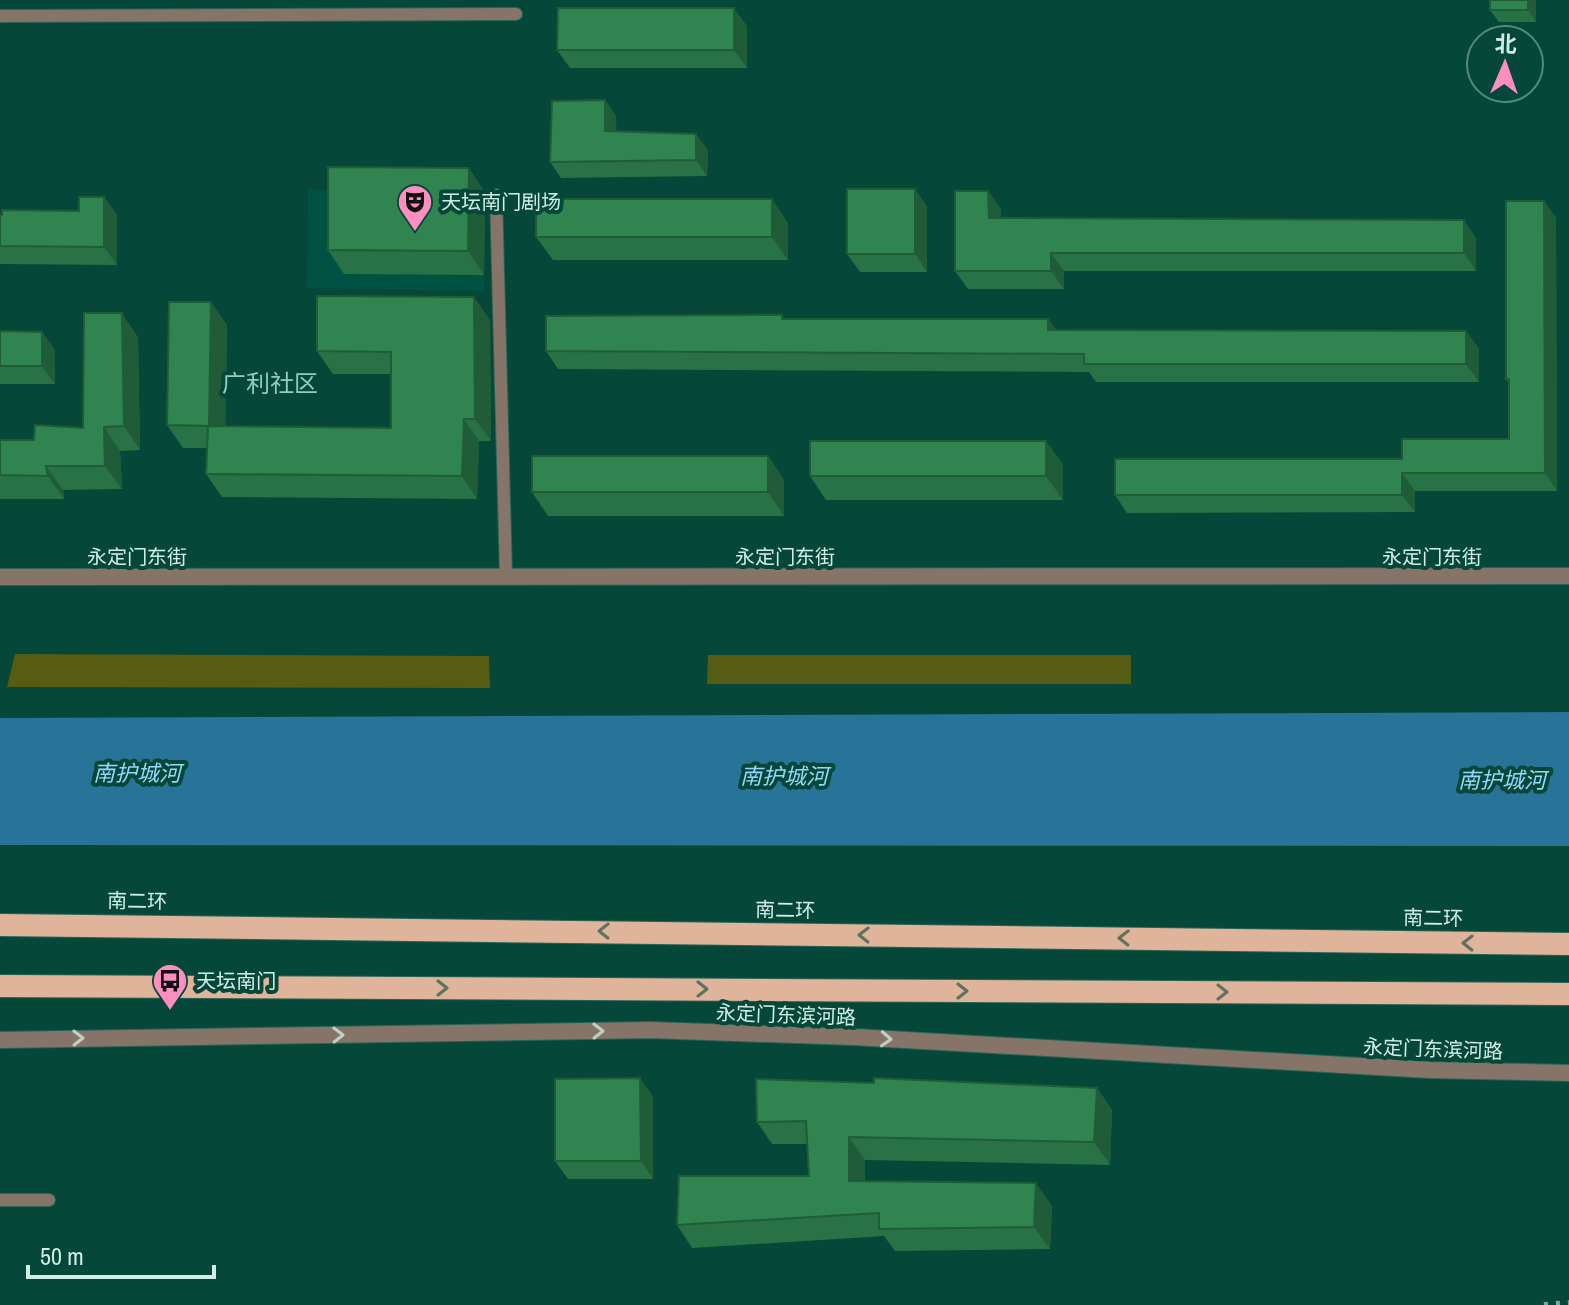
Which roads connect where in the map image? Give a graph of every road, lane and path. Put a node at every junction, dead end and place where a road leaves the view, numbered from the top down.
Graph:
1 (516, 14) dead end
2 (0, 16) edge
3 (496, 195) dead end
4 (1569, 576) edge
5 (0, 577) edge
6 (506, 577) junction
7 (0, 925) edge
8 (1569, 944) edge
9 (0, 986) edge
10 (1558, 994) edge
11 (0, 1040) edge
12 (1569, 1073) edge
13 (0, 1200) edge
14 (49, 1200) dead end

1 - 2 lane
3 - 6 lane
4 - 6 street, 永定门东街
5 - 6 street, 永定门东街
8 -> 7 highway, 南二环
9 -> 10 highway
11 -> 12 street, 永定门东滨河路
13 - 14 lane

